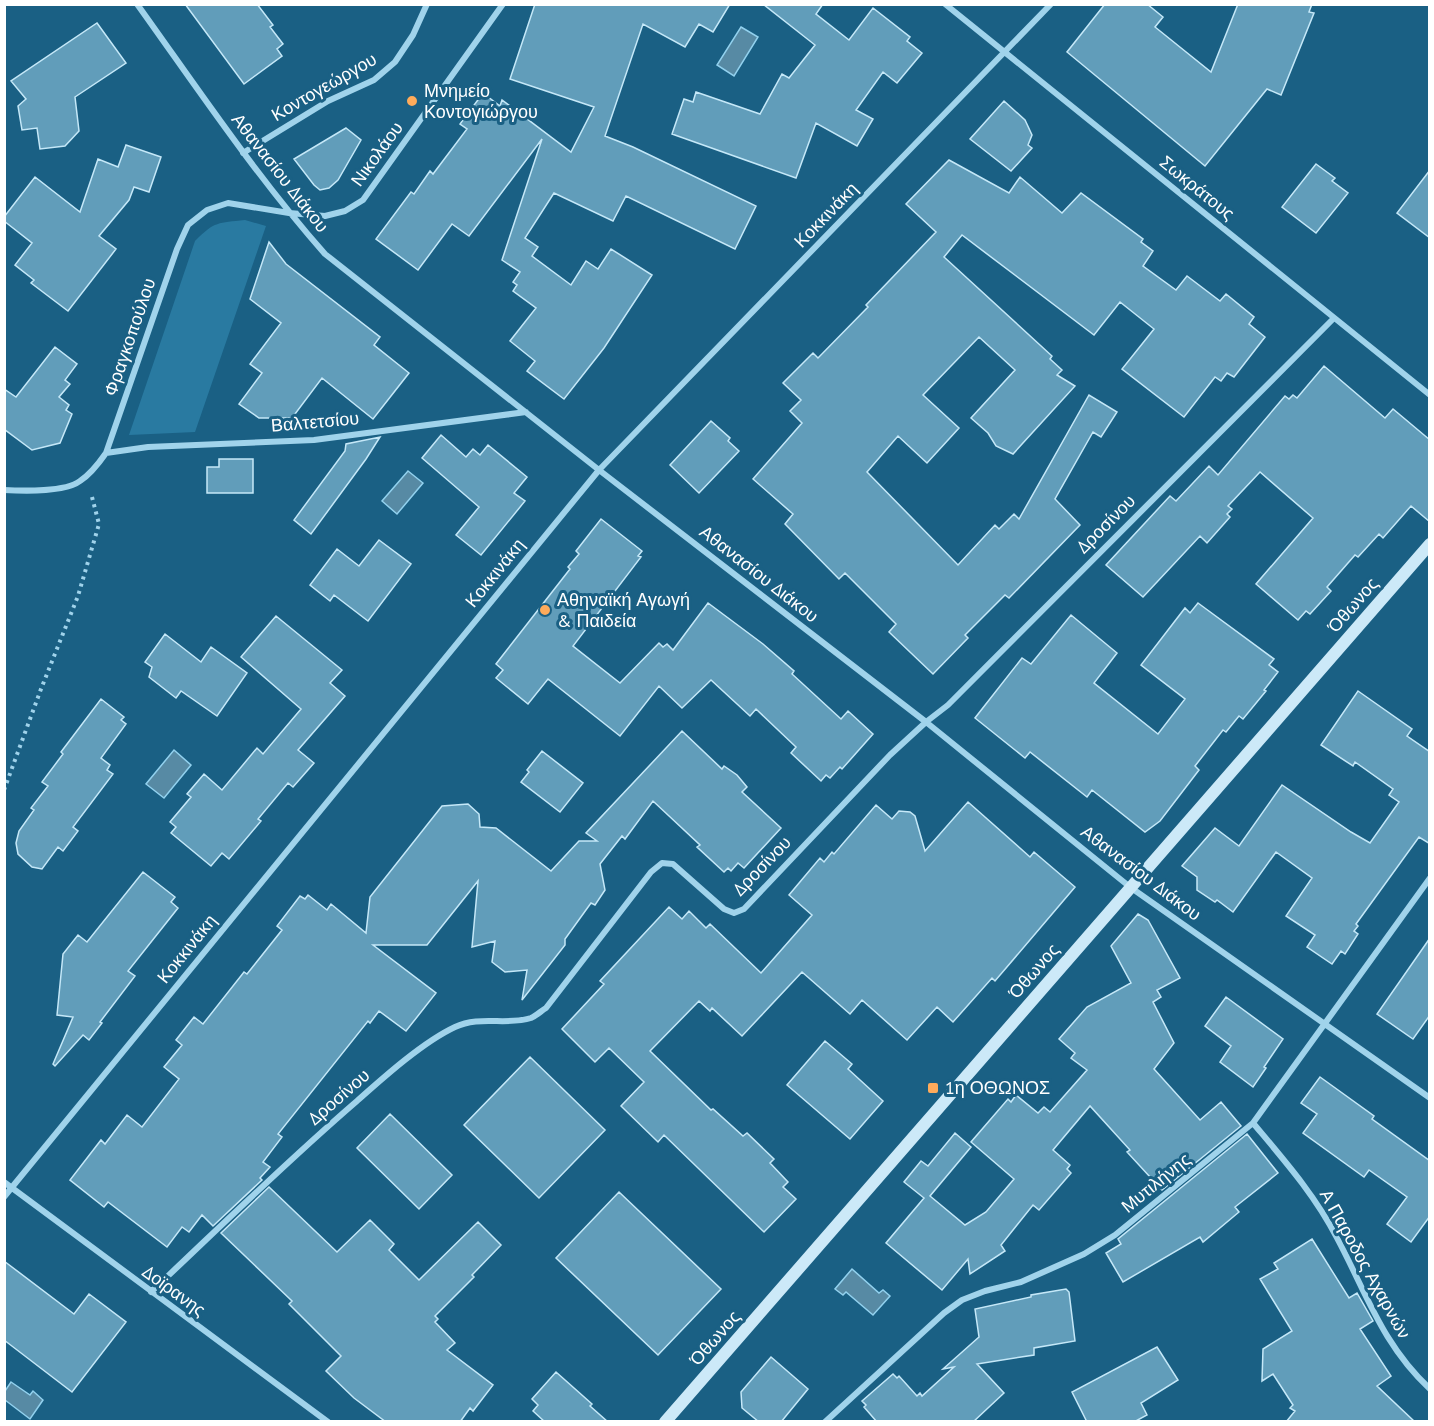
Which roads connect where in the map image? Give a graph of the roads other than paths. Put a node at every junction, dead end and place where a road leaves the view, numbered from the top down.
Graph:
1 (137, 4) edge
2 (427, 4) edge
3 (503, 4) edge
4 (945, 4) edge
5 (1051, 4) edge
6 (1005, 52) junction
7 (243, 153) junction
8 (289, 213) junction
9 (1334, 318) junction
10 (1430, 395) edge
11 (526, 412) junction
12 (106, 453) junction
13 (599, 470) junction
14 (6, 489) edge
15 (1430, 544) edge
16 (926, 722) junction
17 (1430, 878) edge
18 (1130, 887) junction
19 (1325, 1024) junction
20 (1430, 1098) edge
21 (1253, 1124) junction
22 (4, 1182) edge
23 (11, 1188) junction
24 (4, 1197) edge
25 (151, 1292) junction
26 (1430, 1389) edge
27 (328, 1422) edge
28 (665, 1422) edge
29 (825, 1422) edge

1 - 7 street, Αθανασίου Διάκου
2 - 7 street, Κοντογεώργου
3 - 8 street, Νικολάου
4 - 6 street, Σωκράτους
5 - 6 street, Κοκκινάκη
6 - 9 street, Σωκράτους
6 - 13 street, Κοκκινάκη
7 - 8 street, Αθανασίου Διάκου
8 - 11 street, Αθανασίου Διάκου
8 - 12 street, Φραγκοπούλου
9 - 10 street, Σωκράτους
9 - 16 street, Δροσίνου
11 - 12 street, Βαλτετσίου
11 - 13 street, Αθανασίου Διάκου
12 - 14 street, Φραγκοπούλου
13 - 16 street, Αθανασίου Διάκου
13 - 23 street, Κοκκινάκη
15 - 18 street, Όθωνος
16 - 18 street, Αθανασίου Διάκου
16 - 25 street, Δροσίνου
17 - 19 street, Μυτιλήνης
18 - 19 street, Αθανασίου Διάκου
18 - 28 street, Όθωνος
19 - 20 street, Αθανασίου Διάκου
19 - 21 street, Μυτιλήνης
21 - 26 street, Α Παροδος Αχαρνών
21 - 29 street, Μυτιλήνης
22 - 23 street, Δοϊρανης
23 - 24 street, Κοκκινάκη
23 - 25 street, Δοϊρανης
25 - 27 street, Δοϊρανης

